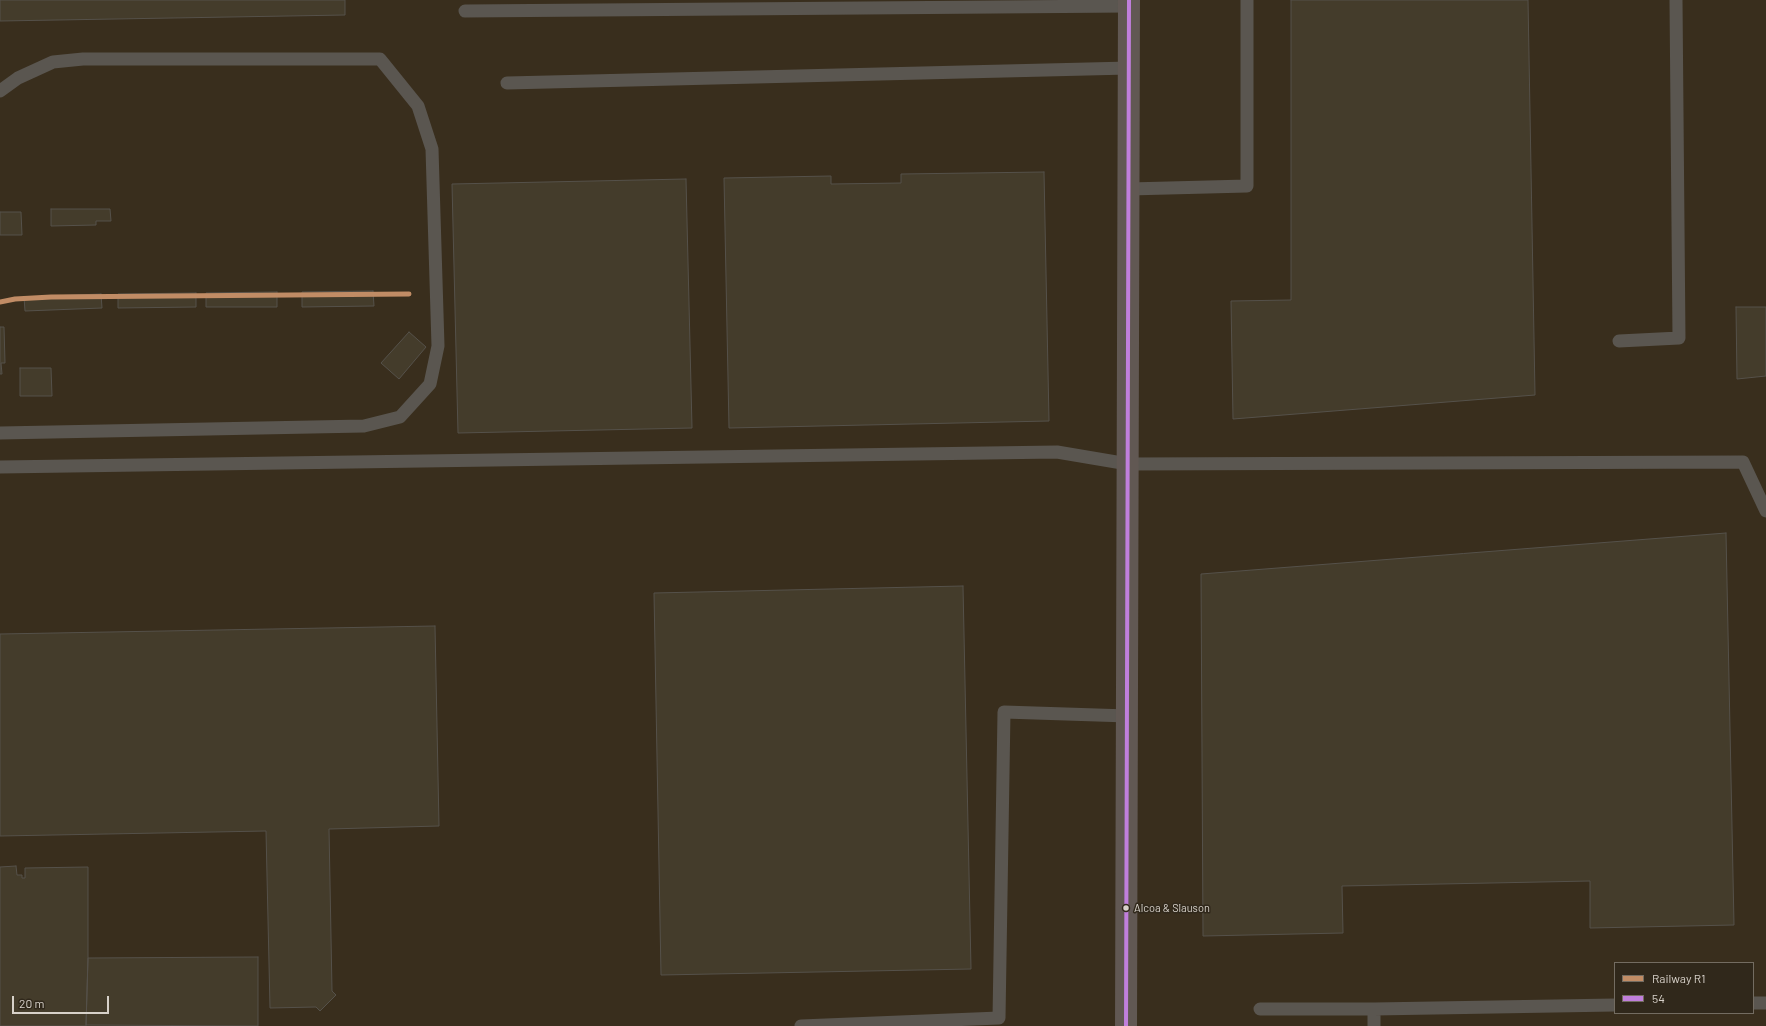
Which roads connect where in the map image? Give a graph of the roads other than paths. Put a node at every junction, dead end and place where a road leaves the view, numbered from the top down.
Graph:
1 (1247, 0) edge
2 (1676, 0) edge
3 (1129, 3) edge
4 (465, 11) dead end
5 (1129, 68) junction
6 (507, 83) dead end
7 (0, 91) edge
8 (1129, 189) junction
9 (1619, 341) dead end
10 (0, 433) edge
11 (1128, 464) junction
12 (0, 466) edge
13 (1766, 511) edge
14 (1128, 716) junction
15 (1754, 1003) edge
16 (1766, 1003) edge
17 (1614, 1005) edge
18 (1260, 1009) dead end
19 (1374, 1010) junction
20 (801, 1026) edge
21 (1126, 1026) edge
22 (1374, 1026) edge

1 - 8 lane
2 - 9 lane
3 - 4 lane
3 - 5 main road
5 - 6 lane
5 - 8 main road
7 - 10 lane
8 - 11 main road
11 - 12 lane
11 - 13 lane
11 - 14 main road
14 - 20 lane
14 - 21 main road
15 - 16 lane
17 - 19 lane
18 - 19 lane
19 - 22 lane

